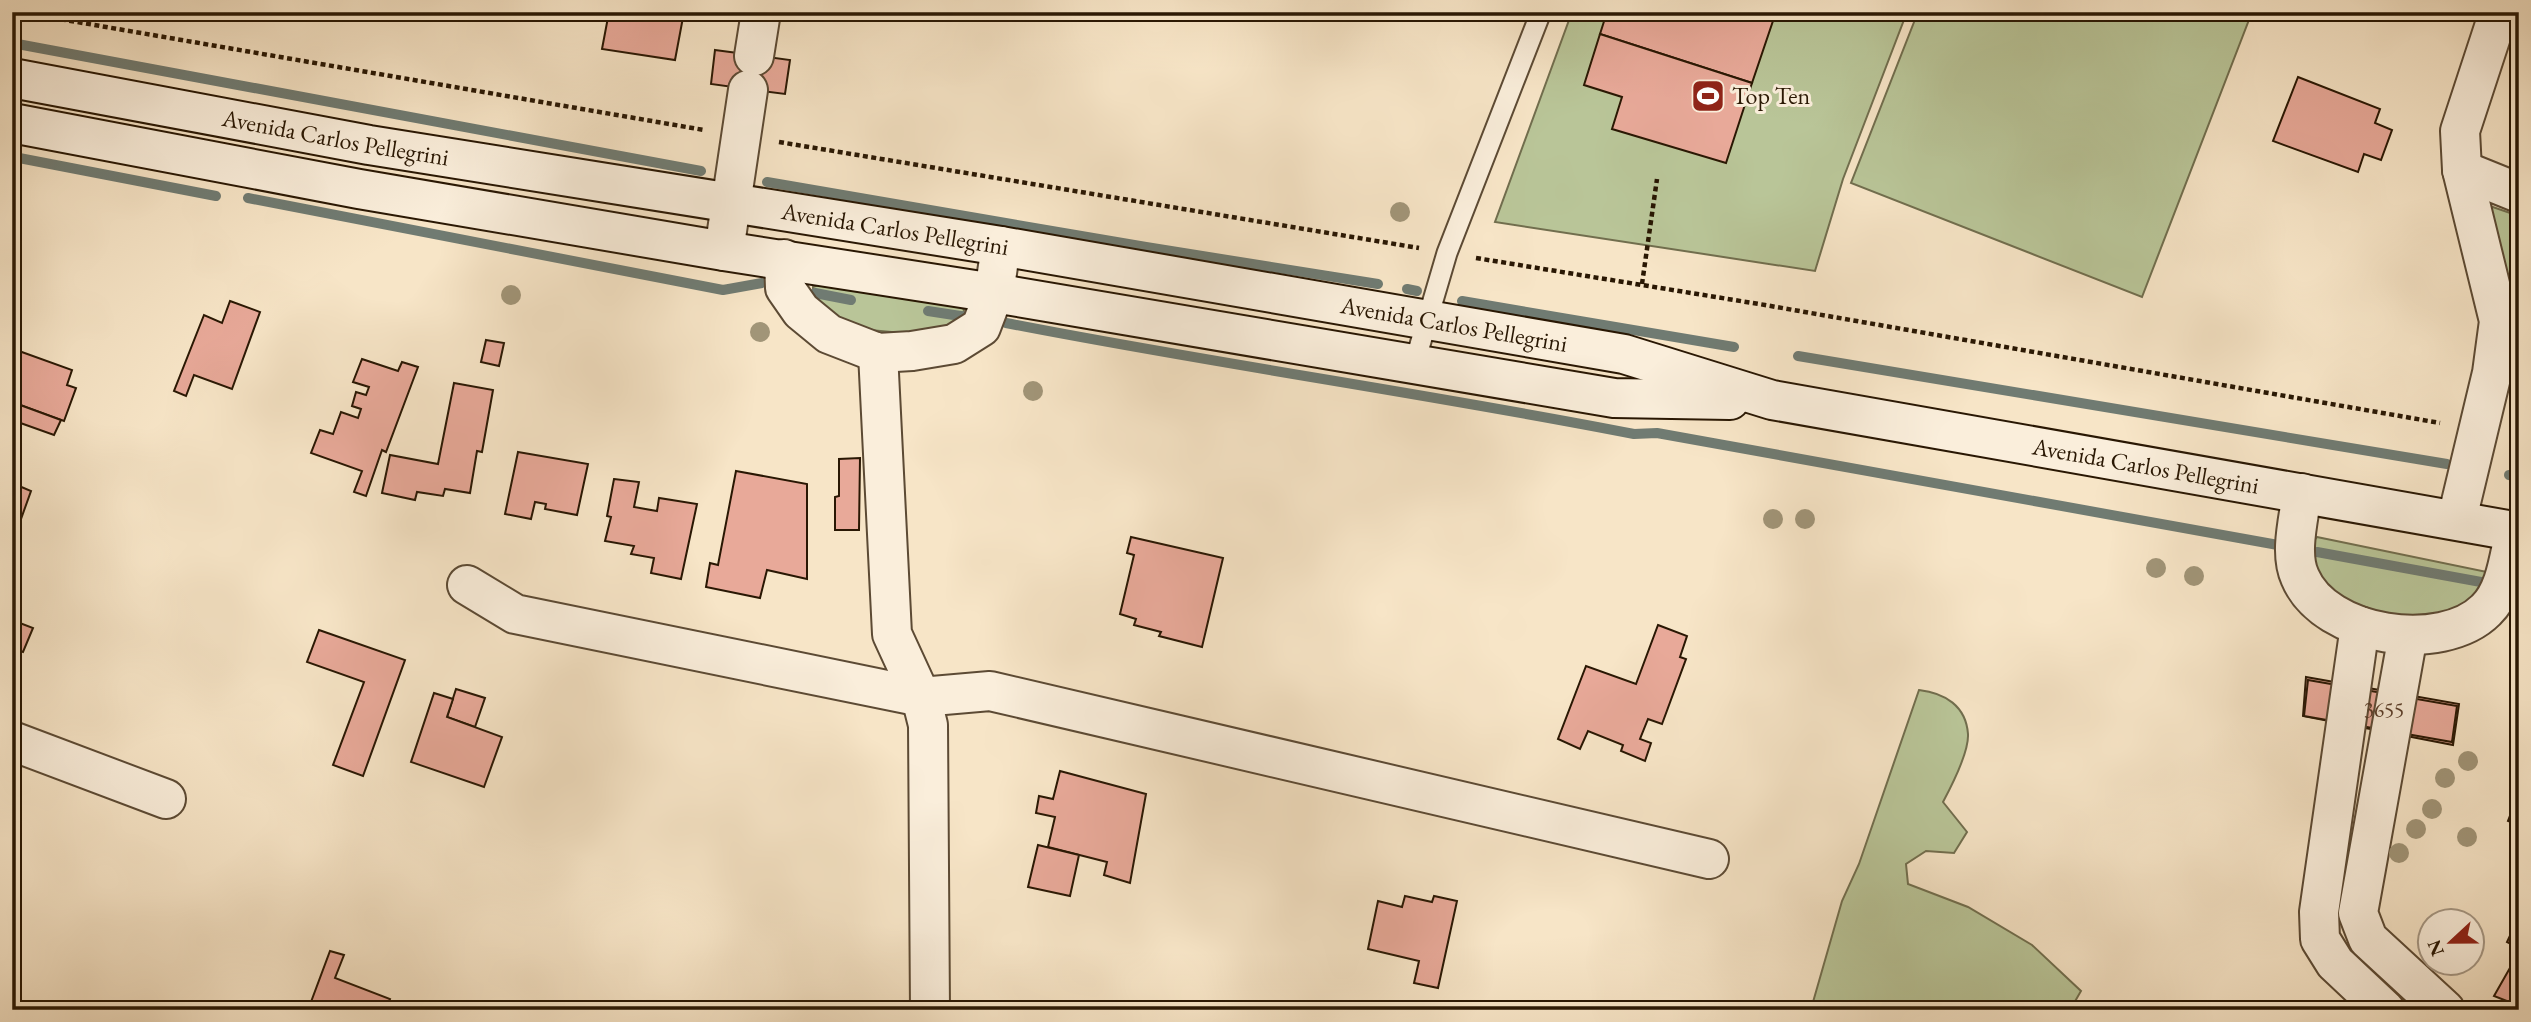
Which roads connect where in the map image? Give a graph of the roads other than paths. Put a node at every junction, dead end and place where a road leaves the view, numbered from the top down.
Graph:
1 (761, 12) edge
2 (1541, 12) edge
3 (2499, 12) edge
4 (12, 78) edge
5 (12, 123) edge
6 (2462, 170) junction
7 (2519, 193) edge
8 (730, 202) junction
9 (1001, 246) junction
10 (723, 251) junction
11 (784, 259) junction
12 (993, 293) junction
13 (1426, 320) junction
14 (2519, 320) edge
15 (878, 353) junction
16 (1414, 365) junction
17 (2492, 373) junction
18 (1772, 400) junction
19 (2302, 493) junction
20 (2457, 519) junction
21 (2517, 531) edge
22 (467, 585) dead end
23 (2360, 626) junction
24 (2408, 635) junction
25 (921, 697) junction
26 (12, 741) edge
27 (166, 799) dead end
28 (1709, 859) dead end
29 (930, 1010) edge
30 (2385, 1010) edge
31 (2445, 1010) edge

1 - 8 street
2 - 13 lane
3 - 6 street
4 - 8 street, Avenida Carlos Pellegrini
5 - 10 street, Avenida Carlos Pellegrini
6 - 7 street
6 - 17 street
8 - 9 street, Avenida Carlos Pellegrini
8 - 10 street
9 - 12 street
9 - 13 street, Avenida Carlos Pellegrini
10 - 11 street, Avenida Carlos Pellegrini
11 - 12 street, Avenida Carlos Pellegrini
11 - 15 street
12 - 15 street
12 - 16 street, Avenida Carlos Pellegrini
13 - 16 lane
13 - 18 street, Avenida Carlos Pellegrini
14 - 17 street
15 - 25 street
16 - 18 street, Avenida Carlos Pellegrini
17 - 20 street
18 - 19 street, Avenida Carlos Pellegrini
19 - 20 street, Avenida Carlos Pellegrini
19 - 23 street
20 - 21 street, Avenida Carlos Pellegrini
21 - 24 street
22 - 25 street
23 - 24 street
23 - 30 street
24 - 31 street
25 - 28 street
25 - 29 street
26 - 27 street

